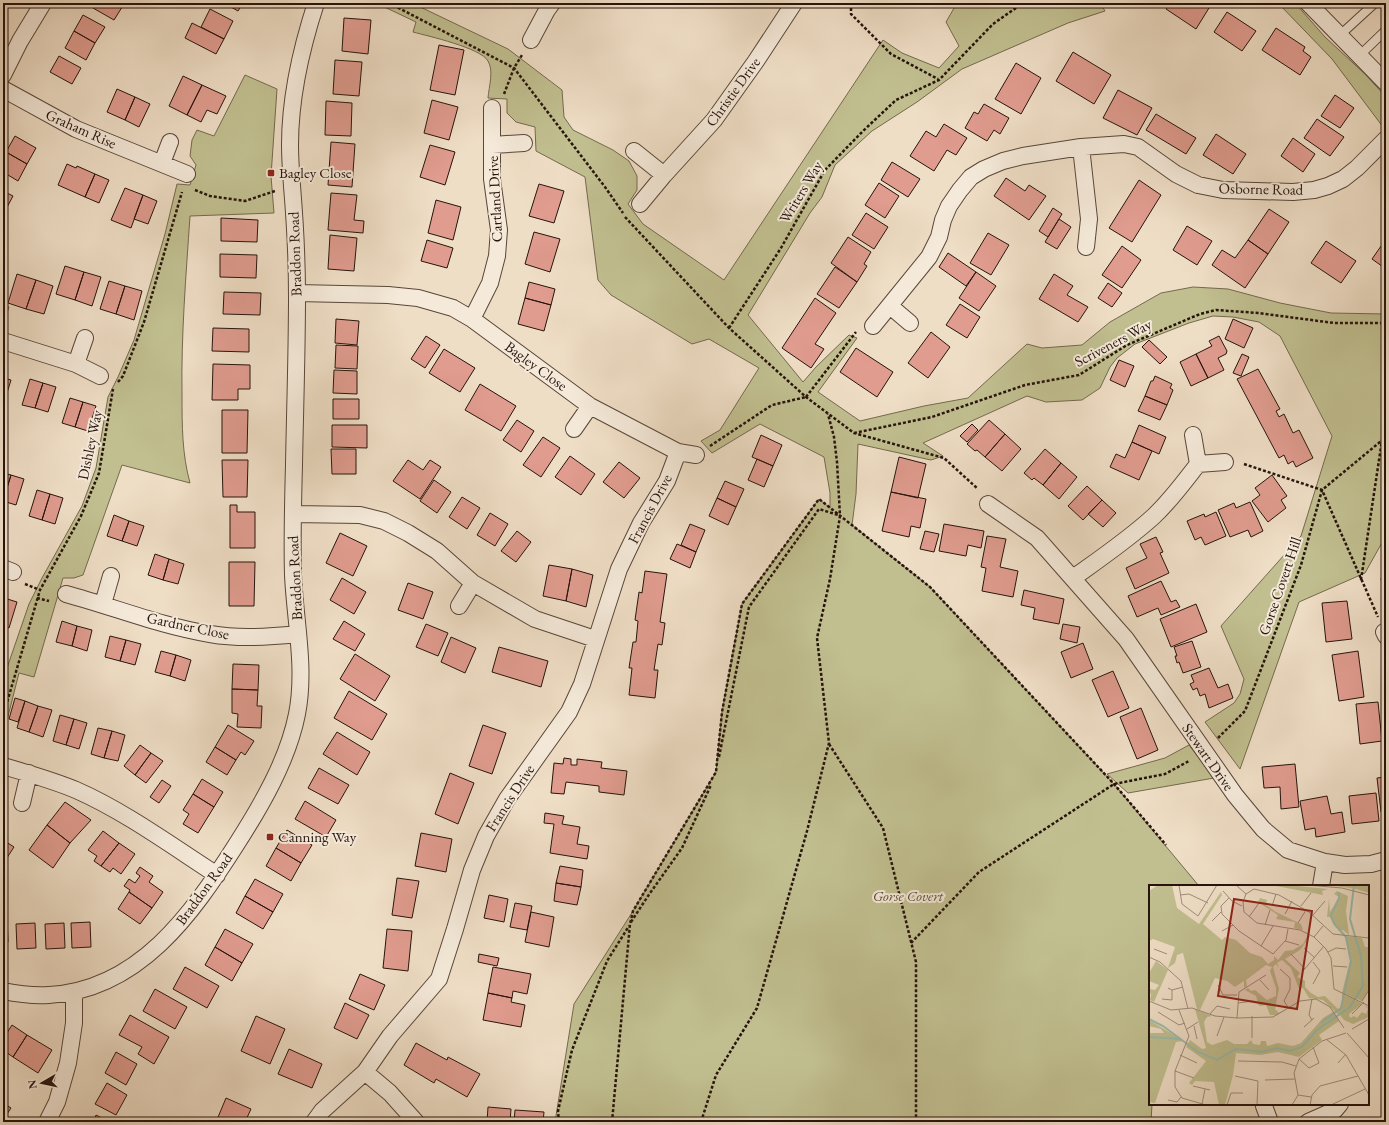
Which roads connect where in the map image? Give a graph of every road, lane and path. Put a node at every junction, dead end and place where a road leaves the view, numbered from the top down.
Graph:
1 (43, 3) edge
2 (316, 3) edge
3 (389, 3) edge
4 (794, 3) edge
5 (851, 3) edge
6 (1023, 3) edge
7 (1308, 3) edge
8 (1375, 3) edge
9 (546, 5) edge
10 (1386, 30) edge
11 (1339, 36) junction
12 (531, 40) joint
13 (475, 48) dead end
14 (1359, 56) junction
15 (3, 75) edge
16 (939, 80) junction
17 (1386, 83) edge
18 (3, 89) edge
19 (492, 108) joint
20 (1386, 138) edge
21 (170, 142) dead end
22 (524, 143) dead end
23 (492, 145) junction
24 (1081, 147) junction
25 (634, 151) dead end
26 (162, 163) junction
27 (664, 175) junction
28 (185, 179) junction
29 (292, 186) junction
30 (640, 204) dead end
31 (1086, 247) dead end
32 (297, 293) junction
33 (890, 306) junction
34 (472, 319) junction
35 (910, 323) dead end
36 (1386, 323) edge
37 (873, 326) joint
38 (729, 328) dead end
39 (85, 338) dead end
40 (3, 341) edge
41 (76, 364) junction
42 (100, 376) dead end
43 (806, 397) junction
44 (590, 406) junction
45 (827, 413) junction
46 (574, 429) dead end
47 (854, 433) junction
48 (1386, 434) edge
49 (1193, 435) dead end
50 (1386, 438) edge
51 (1382, 440) junction
52 (678, 452) junction
53 (696, 455) joint
54 (1225, 462) joint
55 (1198, 464) junction
56 (1322, 490) junction
57 (988, 504) joint
58 (293, 514) junction
59 (840, 516) junction
60 (111, 576) dead end
61 (1073, 578) junction
62 (1361, 581) junction
63 (473, 583) junction
64 (66, 594) dead end
65 (103, 604) junction
66 (459, 606) dead end
67 (298, 634) junction
68 (1385, 634) edge
69 (595, 640) junction
70 (3, 716) edge
71 (829, 743) junction
72 (1205, 752) junction
73 (3, 766) edge
74 (716, 772) junction
75 (29, 773) junction
76 (1114, 784) junction
77 (22, 804) dead end
78 (1166, 845) dead end
79 (1386, 860) edge
80 (1325, 862) junction
81 (217, 875) junction
82 (1322, 885) edge
83 (630, 924) junction
84 (911, 943) junction
85 (3, 991) edge
86 (74, 992) junction
87 (365, 1072) junction
88 (1339, 1105) edge
89 (1264, 1106) dead end
90 (47, 1122) edge
91 (314, 1122) edge
92 (416, 1122) edge
93 (559, 1122) edge
94 (612, 1122) edge
95 (701, 1122) edge
96 (916, 1122) edge
97 (1270, 1122) edge
98 (1308, 1122) edge

1 - 15 street
2 - 29 street, Braddon Road
3 - 13 path
4 - 27 street, Christie Drive
5 - 16 path
6 - 16 path, Writers Way
7 - 11 street
8 - 11 lane
9 - 12 street
10 - 14 lane
11 - 14 street
12 - 19 path
14 - 17 street
16 - 38 path, Writers Way
18 - 26 street, Graham Rise
19 - 23 street, Cartland Drive
20 - 24 street, Osborne Road
21 - 26 street
22 - 23 street, Cartland Drive
23 - 34 street, Cartland Drive
24 - 31 street
24 - 33 street, Osborne Road
25 - 27 street
26 - 28 street, Graham Rise
27 - 30 street, Christie Drive
28 - 29 path
28 - 70 path, Dishley Way
29 - 32 street, Braddon Road
32 - 34 street, Bagley Close
32 - 58 street, Braddon Road
33 - 35 street
33 - 37 street, Osborne Road
34 - 44 street, Bagley Close
36 - 47 path, Scriveners Way
37 - 43 path
39 - 41 street
40 - 41 street
41 - 42 street
43 - 45 path
43 - 53 path
44 - 46 street
44 - 52 street, Bagley Close
45 - 47 path
45 - 59 path
47 - 57 path
48 - 51 path
49 - 55 street
50 - 51 path
51 - 56 path
51 - 62 path
52 - 53 street, Bagley Close
52 - 69 street, Francis Drive
54 - 55 street
54 - 56 path
55 - 61 street
56 - 62 path
56 - 72 path, Gorse Covert Hill
57 - 61 street, Stewart Drive
58 - 63 street
58 - 67 street, Braddon Road
59 - 71 path
59 - 74 path
59 - 74 path
59 - 76 path
60 - 65 street
61 - 72 street, Stewart Drive
62 - 68 path
63 - 66 street
63 - 69 street
64 - 65 street, Gardner Close
65 - 67 street, Gardner Close
67 - 81 street, Braddon Road
69 - 87 street, Francis Drive
71 - 84 path
71 - 95 path
72 - 76 path, Gorse Covert Hill
72 - 80 street, Stewart Drive
73 - 75 street
74 - 83 path
74 - 83 path
75 - 77 street
75 - 81 street
76 - 78 path
76 - 84 path
79 - 80 street, Stewart Drive
80 - 82 street
81 - 86 street, Braddon Road
83 - 93 path
83 - 94 path
84 - 96 path
85 - 86 street, Braddon Road
86 - 90 street
87 - 91 street, Francis Drive
87 - 92 street
88 - 98 street
89 - 97 street

